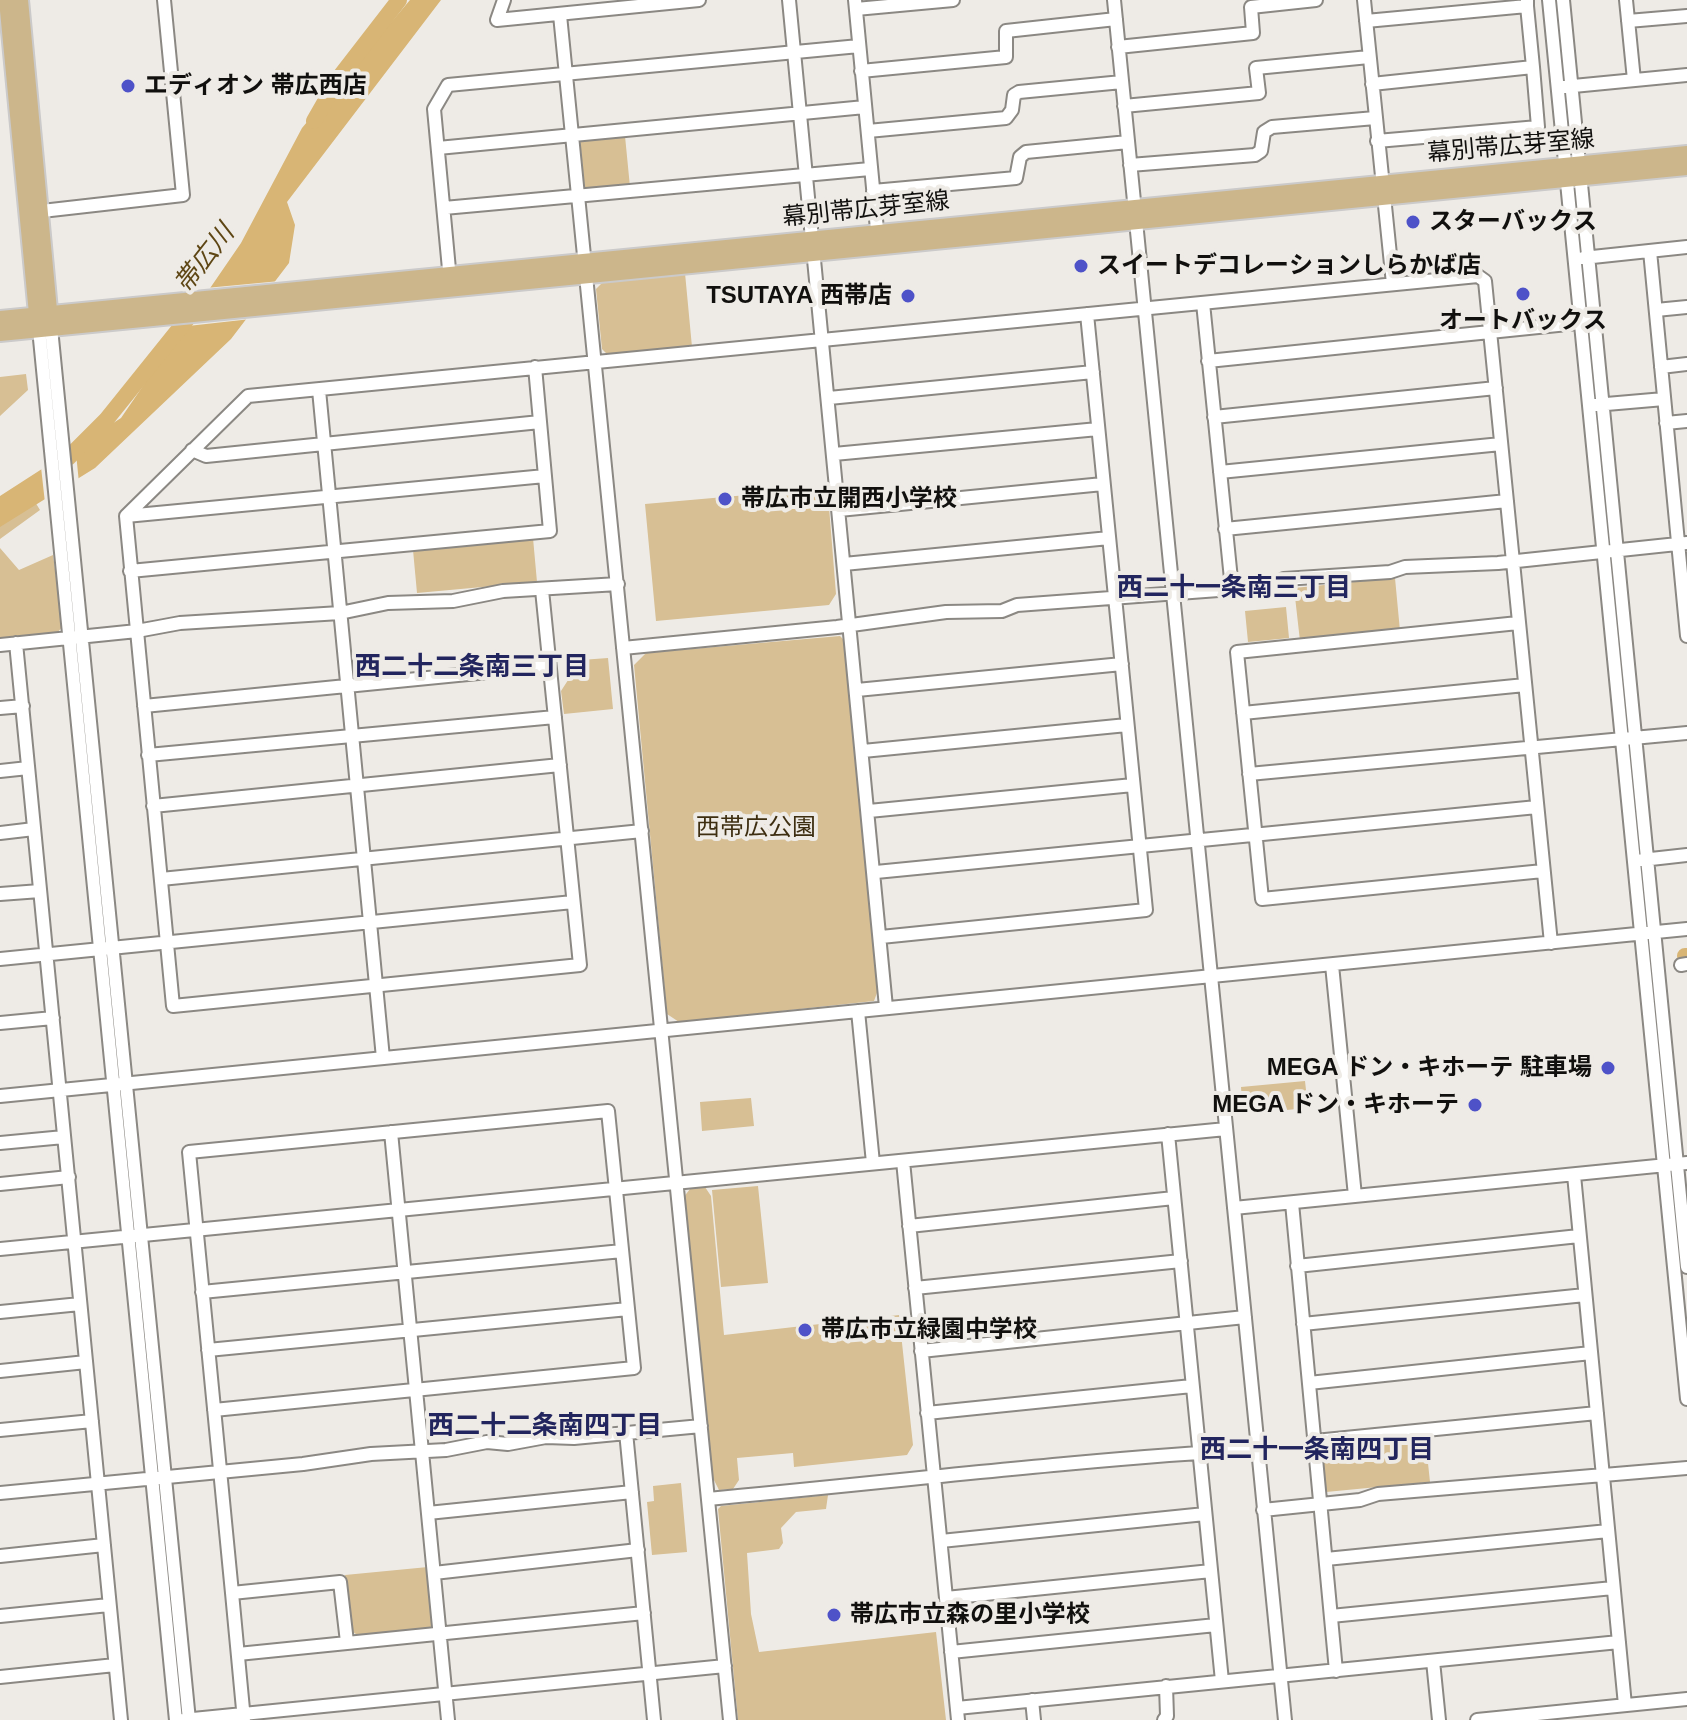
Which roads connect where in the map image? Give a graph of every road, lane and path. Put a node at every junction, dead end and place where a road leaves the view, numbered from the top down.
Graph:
1 (7, 0) edge
2 (20, 0) edge
3 (164, 0) edge
4 (504, 0) edge
5 (699, 0) edge
6 (789, 0) edge
7 (953, 0) edge
8 (1114, 0) edge
9 (1316, 0) edge
10 (1364, 0) edge
11 (1549, 0) edge
12 (1563, 0) edge
13 (1626, 0) edge
14 (1527, 3) edge
15 (855, 5) edge
16 (560, 15) junction
17 (1687, 16) edge
18 (1116, 19) junction
19 (1366, 21) junction
20 (1628, 21) junction
21 (859, 46) junction
22 (1118, 47) junction
23 (794, 52) junction
24 (1369, 57) junction
25 (1533, 67) junction
26 (861, 71) junction
27 (565, 75) junction
28 (1687, 75) edge
29 (1634, 80) junction
30 (1122, 82) junction
31 (1372, 84) junction
32 (1564, 87) junction
33 (1124, 106) junction
34 (865, 107) junction
35 (800, 113) junction
36 (1375, 118) junction
37 (868, 131) junction
38 (572, 134) junction
39 (1377, 141) junction
40 (1128, 142) junction
41 (438, 148) junction
42 (1687, 154) edge
43 (1130, 165) junction
44 (1687, 167) edge
45 (870, 169) junction
46 (1572, 172) junction
47 (806, 174) junction
48 (1382, 190) junction
49 (873, 191) junction
50 (578, 196) junction
51 (444, 208) junction
52 (42, 211) junction
53 (1135, 214) junction
54 (878, 240) junction
55 (813, 247) junction
56 (1687, 247) edge
57 (1650, 251) junction
58 (1588, 258) junction
59 (1574, 259) junction
60 (586, 268) junction
61 (450, 282) junction
62 (1393, 284) junction
63 (1203, 303) junction
64 (1687, 307) edge
65 (1145, 308) junction
66 (1656, 310) junction
67 (1087, 314) junction
68 (0, 319) edge
69 (44, 321) junction
70 (1588, 322) junction
71 (0, 333) edge
72 (1490, 333) junction
73 (823, 341) junction
74 (1208, 361) junction
75 (596, 362) junction
76 (1687, 364) edge
77 (535, 367) junction
78 (1661, 367) junction
79 (1093, 372) junction
80 (1496, 388) junction
81 (319, 390) junction
82 (829, 398) junction
83 (1664, 399) junction
84 (1596, 405) junction
85 (1214, 417) junction
86 (1687, 421) edge
87 (540, 422) junction
88 (1666, 423) junction
89 (1098, 429) junction
90 (324, 444) junction
91 (1501, 444) junction
92 (192, 450) junction
93 (834, 454) junction
94 (1220, 472) junction
95 (545, 476) junction
96 (1687, 479) edge
97 (1672, 480) junction
98 (1103, 484) junction
99 (329, 497) junction
100 (1507, 501) junction
101 (839, 510) junction
102 (126, 516) junction
103 (1225, 529) junction
104 (1109, 538) junction
105 (1682, 544) edge
106 (1610, 551) junction
107 (334, 552) junction
108 (1513, 561) junction
109 (844, 564) junction
110 (130, 571) junction
111 (618, 584) junction
112 (1232, 589) junction
113 (542, 590) junction
114 (1174, 594) junction
115 (1115, 599) junction
116 (1686, 610) edge
117 (340, 613) junction
118 (1518, 623) junction
119 (851, 626) junction
120 (137, 631) junction
121 (1687, 636) edge
122 (77, 637) junction
123 (16, 643) junction
124 (0, 645) edge
125 (623, 648) junction
126 (1122, 664) junction
127 (549, 666) junction
128 (1525, 685) junction
129 (347, 686) junction
130 (857, 690) junction
131 (23, 706) junction
132 (144, 706) junction
133 (0, 708) edge
134 (1243, 713) junction
135 (555, 717) junction
136 (1127, 725) junction
137 (1687, 733) edge
138 (351, 736) junction
139 (1628, 738) junction
140 (1531, 746) junction
141 (863, 751) junction
142 (148, 755) junction
143 (560, 765) junction
144 (28, 768) junction
145 (0, 771) edge
146 (1249, 774) junction
147 (1133, 785) junction
148 (356, 786) junction
149 (153, 806) junction
150 (1537, 807) junction
151 (869, 811) junction
152 (34, 829) junction
153 (642, 831) junction
154 (0, 833) edge
155 (1254, 835) junction
156 (567, 838) junction
157 (1198, 841) junction
158 (1139, 846) junction
159 (1687, 855) edge
160 (363, 859) junction
161 (1648, 859) junction
162 (1634, 861) junction
163 (1543, 871) junction
164 (876, 872) junction
165 (161, 879) junction
166 (40, 891) junction
167 (0, 894) edge
168 (573, 902) junction
169 (370, 922) junction
170 (1687, 929) edge
171 (1648, 933) junction
172 (881, 937) junction
173 (167, 942) junction
174 (1551, 943) junction
175 (107, 948) junction
176 (47, 954) junction
177 (0, 959) edge
178 (1332, 965) junction
179 (1211, 977) junction
180 (376, 986) junction
181 (886, 1007) junction
182 (858, 1011) junction
183 (53, 1018) junction
184 (0, 1023) edge
185 (662, 1031) junction
186 (383, 1058) junction
187 (120, 1084) junction
188 (60, 1090) junction
189 (0, 1096) edge
190 (1226, 1129) junction
191 (391, 1132) junction
192 (1168, 1134) junction
193 (64, 1137) junction
194 (0, 1143) edge
195 (903, 1161) junction
196 (873, 1163) junction
197 (1676, 1164) edge
198 (1574, 1175) junction
199 (69, 1177) junction
200 (676, 1183) junction
201 (0, 1184) edge
202 (616, 1189) junction
203 (1355, 1196) junction
204 (1174, 1198) junction
205 (1292, 1203) junction
206 (1234, 1208) junction
207 (398, 1210) junction
208 (909, 1226) junction
209 (196, 1230) junction
210 (136, 1236) junction
211 (1579, 1236) junction
212 (74, 1242) junction
213 (0, 1249) edge
214 (622, 1251) junction
215 (1181, 1261) junction
216 (1297, 1266) junction
217 (1687, 1267) edge
218 (405, 1272) junction
219 (915, 1288) junction
220 (202, 1292) junction
221 (1585, 1295) junction
222 (80, 1304) junction
223 (628, 1309) junction
224 (0, 1312) edge
225 (1245, 1317) junction
226 (1683, 1317) edge
227 (1187, 1324) junction
228 (1303, 1324) junction
229 (411, 1331) junction
230 (208, 1350) junction
231 (921, 1351) junction
232 (1591, 1353) junction
233 (86, 1362) junction
234 (0, 1371) edge
235 (1309, 1383) junction
236 (1192, 1386) junction
237 (416, 1389) junction
238 (1687, 1399) edge
239 (214, 1410) junction
240 (927, 1413) junction
241 (1597, 1413) junction
242 (92, 1421) junction
243 (701, 1426) junction
244 (0, 1430) edge
245 (626, 1432) junction
246 (1315, 1441) junction
247 (1258, 1449) junction
248 (423, 1453) junction
249 (1200, 1454) junction
250 (1687, 1468) edge
251 (220, 1472) junction
252 (1603, 1477) junction
253 (160, 1479) junction
254 (933, 1479) junction
255 (99, 1485) junction
256 (632, 1492) junction
257 (0, 1493) edge
258 (708, 1499) junction
259 (1320, 1503) junction
260 (1263, 1510) junction
261 (428, 1513) junction
262 (1205, 1514) junction
263 (1608, 1531) junction
264 (941, 1541) junction
265 (104, 1545) junction
266 (638, 1550) junction
267 (0, 1556) edge
268 (1326, 1559) junction
269 (1211, 1571) junction
270 (434, 1573) junction
271 (1613, 1588) junction
272 (232, 1593) junction
273 (946, 1598) junction
274 (109, 1605) junction
275 (644, 1613) junction
276 (0, 1616) edge
277 (1331, 1616) junction
278 (1216, 1625) junction
279 (440, 1634) junction
280 (347, 1642) junction
281 (1619, 1642) junction
282 (951, 1652) junction
283 (238, 1654) junction
284 (1433, 1661) junction
285 (115, 1665) junction
286 (725, 1666) junction
287 (1336, 1671) junction
288 (650, 1675) junction
289 (1281, 1676) junction
290 (0, 1677) edge
291 (1222, 1681) junction
292 (1166, 1686) junction
293 (446, 1694) junction
294 (1687, 1699) edge
295 (1032, 1700) junction
296 (1625, 1705) junction
297 (958, 1714) edge
298 (244, 1717) edge
299 (121, 1720) edge
300 (178, 1720) edge
301 (189, 1720) edge
302 (448, 1720) edge
303 (654, 1720) edge
304 (730, 1720) edge
305 (1034, 1720) edge
306 (1164, 1720) edge
307 (1285, 1720) edge
308 (1439, 1720) edge
309 (1477, 1720) edge

1 - 69 main road
2 - 52 main road
3 - 52 street
4 - 16 street
5 - 16 street
6 - 23 street
7 - 15 street
8 - 18 street
9 - 22 street
10 - 19 street
11 - 32 street
12 - 32 street
13 - 20 street
14 - 19 street
14 - 25 street
15 - 21 street
16 - 27 street
17 - 20 street
18 - 22 street
18 - 26 street
19 - 24 street
20 - 29 street
21 - 23 street
21 - 26 street
22 - 30 street
23 - 27 street
23 - 35 street
24 - 31 street
24 - 33 street
25 - 31 street
25 - 39 street
26 - 34 street
27 - 38 street
27 - 41 street
28 - 29 street
29 - 32 street
30 - 33 street
30 - 37 street
31 - 36 street
32 - 46 street
33 - 40 street
34 - 35 street
34 - 37 street
35 - 38 street
35 - 47 street
36 - 39 street
36 - 43 street
37 - 45 street
38 - 41 street
38 - 50 street
39 - 48 street
40 - 43 street
40 - 49 street
41 - 51 street
42 - 46 main road, 幕別帯広芽室線
43 - 53 street
44 - 46 main road, 幕別帯広芽室線
45 - 47 street
45 - 49 street
46 - 48 main road, 幕別帯広芽室線
46 - 58 street
46 - 59 street
47 - 50 street
47 - 55 street
48 - 53 main road, 幕別帯広芽室線
48 - 62 street
49 - 54 street
50 - 51 street
50 - 60 street
51 - 61 street
52 - 69 main road
53 - 54 main road, 幕別帯広芽室線
53 - 65 street
54 - 55 main road, 幕別帯広芽室線
55 - 60 main road, 幕別帯広芽室線
55 - 73 street
56 - 57 street
57 - 58 street
57 - 66 street
58 - 59 street
58 - 70 street
59 - 70 street
60 - 61 main road, 幕別帯広芽室線
60 - 75 street
61 - 69 main road, 幕別帯広芽室線
61 - 69 main road, 幕別帯広芽室線
62 - 63 street
62 - 72 street
63 - 65 street
63 - 74 street
64 - 66 street
65 - 67 street
65 - 114 street
66 - 78 street
67 - 73 street
67 - 79 street
68 - 69 main road
69 - 71 main road
69 - 122 street
69 - 122 street
70 - 72 street
70 - 84 street
72 - 74 street
72 - 80 street
73 - 75 street
73 - 82 street
74 - 85 street
75 - 77 street
75 - 111 street
76 - 78 street
77 - 81 street
77 - 87 street
78 - 83 street
79 - 82 street
79 - 89 street
80 - 85 street
80 - 91 street
81 - 90 street
81 - 92 street
82 - 93 street
83 - 84 street
83 - 88 street
84 - 106 street
85 - 94 street
86 - 88 street
87 - 90 street
87 - 95 street
88 - 97 street
89 - 93 street
89 - 98 street
90 - 92 street
90 - 99 street
91 - 94 street
91 - 100 street
92 - 102 street
93 - 101 street
94 - 103 street
95 - 99 street
95 - 107 street
96 - 97 street
97 - 105 street
98 - 101 street
98 - 104 street
99 - 102 street
99 - 107 street
100 - 103 street
100 - 108 street
101 - 109 street
102 - 110 street
103 - 112 street
104 - 109 street
104 - 115 street
105 - 106 street
105 - 116 street
106 - 108 street
106 - 139 street
107 - 110 street
107 - 117 street
108 - 112 street
108 - 118 street
109 - 119 street
110 - 120 street
111 - 113 street
111 - 125 street
112 - 114 street
113 - 117 street
113 - 127 street
114 - 115 street
114 - 157 street
115 - 119 street
115 - 126 street
116 - 121 street
117 - 120 street
117 - 129 street
118 - 128 street
118 - 134 street
119 - 125 street
119 - 130 street
120 - 122 street
120 - 132 street
122 - 123 street
122 - 175 street
123 - 124 street
123 - 131 street
125 - 153 street
126 - 130 street
126 - 136 street
127 - 129 street
127 - 135 street
128 - 134 street
128 - 140 street
129 - 132 street
129 - 138 street
130 - 141 street
131 - 133 street
131 - 144 street
132 - 142 street
134 - 146 street
135 - 138 street
135 - 143 street
136 - 141 street
136 - 147 street
137 - 139 street
138 - 142 street
138 - 148 street
139 - 140 street
139 - 161 street
139 - 162 street
140 - 146 street
140 - 150 street
141 - 151 street
142 - 149 street
143 - 148 street
143 - 156 street
144 - 145 street
144 - 152 street
146 - 155 street
147 - 151 street
147 - 158 street
148 - 149 street
148 - 160 street
149 - 165 street
150 - 155 street
150 - 163 street
151 - 164 street
152 - 154 street
152 - 166 street
153 - 156 street
153 - 185 street
155 - 157 street
155 - 163 street
156 - 160 street
156 - 168 street
157 - 158 street
157 - 179 street
158 - 164 street
158 - 172 street
159 - 161 street
160 - 165 street
160 - 169 street
161 - 162 street
161 - 171 street
162 - 171 street
163 - 174 street
164 - 172 street
165 - 173 street
166 - 167 street
166 - 176 street
168 - 169 street
168 - 180 street
169 - 173 street
169 - 180 street
170 - 171 street
171 - 174 street
171 - 197 street
172 - 181 street
173 - 175 street
173 - 180 street
174 - 178 street
175 - 176 street
175 - 187 street
176 - 177 street
176 - 183 street
178 - 179 street
178 - 203 street
179 - 181 street
179 - 190 street
180 - 186 street
181 - 182 street
182 - 185 street
182 - 196 street
183 - 184 street
183 - 188 street
185 - 186 street
185 - 200 street
186 - 187 street
187 - 188 street
187 - 210 street
188 - 189 street
188 - 193 street
190 - 192 street
190 - 206 street
191 - 202 street
191 - 207 street
191 - 209 street
192 - 195 street
192 - 204 street
193 - 194 street
193 - 199 street
195 - 196 street
195 - 208 street
196 - 200 street
197 - 198 street
197 - 217 street
197 - 226 street
198 - 203 street
198 - 211 street
199 - 201 street
199 - 212 street
200 - 202 street
200 - 243 street
202 - 207 street
202 - 214 street
203 - 205 street
204 - 208 street
204 - 215 street
205 - 206 street
205 - 216 street
206 - 225 street
207 - 209 street
207 - 218 street
208 - 219 street
209 - 210 street
209 - 220 street
210 - 212 street
210 - 253 street
211 - 216 street
211 - 221 street
212 - 213 street
212 - 222 street
214 - 218 street
214 - 223 street
215 - 219 street
215 - 227 street
216 - 228 street
218 - 220 street
218 - 229 street
219 - 231 street
220 - 230 street
221 - 228 street
221 - 232 street
222 - 224 street
222 - 233 street
223 - 229 street
223 - 237 street
225 - 227 street
225 - 247 street
226 - 238 street
227 - 231 street
227 - 236 street
228 - 235 street
229 - 230 street
229 - 237 street
230 - 239 street
231 - 240 street
232 - 235 street
232 - 241 street
233 - 234 street
233 - 242 street
235 - 246 street
236 - 240 street
236 - 249 street
237 - 239 street
237 - 248 street
239 - 251 street
240 - 254 street
241 - 246 street
241 - 252 street
242 - 244 street
242 - 255 street
243 - 245 street
243 - 258 street
245 - 248 street
245 - 256 street
246 - 259 street
247 - 249 street
247 - 260 street
248 - 251 street
248 - 261 street
249 - 254 street
249 - 262 street
250 - 252 street
251 - 253 street
251 - 272 street
252 - 259 street
252 - 263 street
253 - 255 street
253 - 300 street
253 - 301 street
254 - 258 street
254 - 264 street
255 - 257 street
255 - 265 street
256 - 261 street
256 - 266 street
258 - 286 street
259 - 260 street
259 - 268 street
260 - 289 street
261 - 270 street
262 - 264 street
262 - 269 street
263 - 268 street
263 - 271 street
264 - 273 street
265 - 267 street
265 - 274 street
266 - 270 street
266 - 275 street
268 - 277 street
269 - 273 street
269 - 278 street
270 - 279 street
271 - 277 street
271 - 281 street
272 - 280 street
272 - 283 street
273 - 282 street
274 - 276 street
274 - 285 street
275 - 279 street
275 - 288 street
277 - 287 street
278 - 282 street
278 - 291 street
279 - 280 street
279 - 293 street
280 - 283 street
281 - 284 street
281 - 296 street
282 - 297 street
283 - 298 street
284 - 287 street
284 - 308 street
285 - 290 street
285 - 299 street
286 - 288 street
286 - 304 street
287 - 289 street
288 - 293 street
288 - 303 street
289 - 291 street
289 - 307 street
291 - 292 street
292 - 295 street
292 - 306 street
293 - 298 street
293 - 302 street
294 - 296 street
295 - 297 street
295 - 305 street
296 - 309 street
298 - 301 street
300 - 301 street

